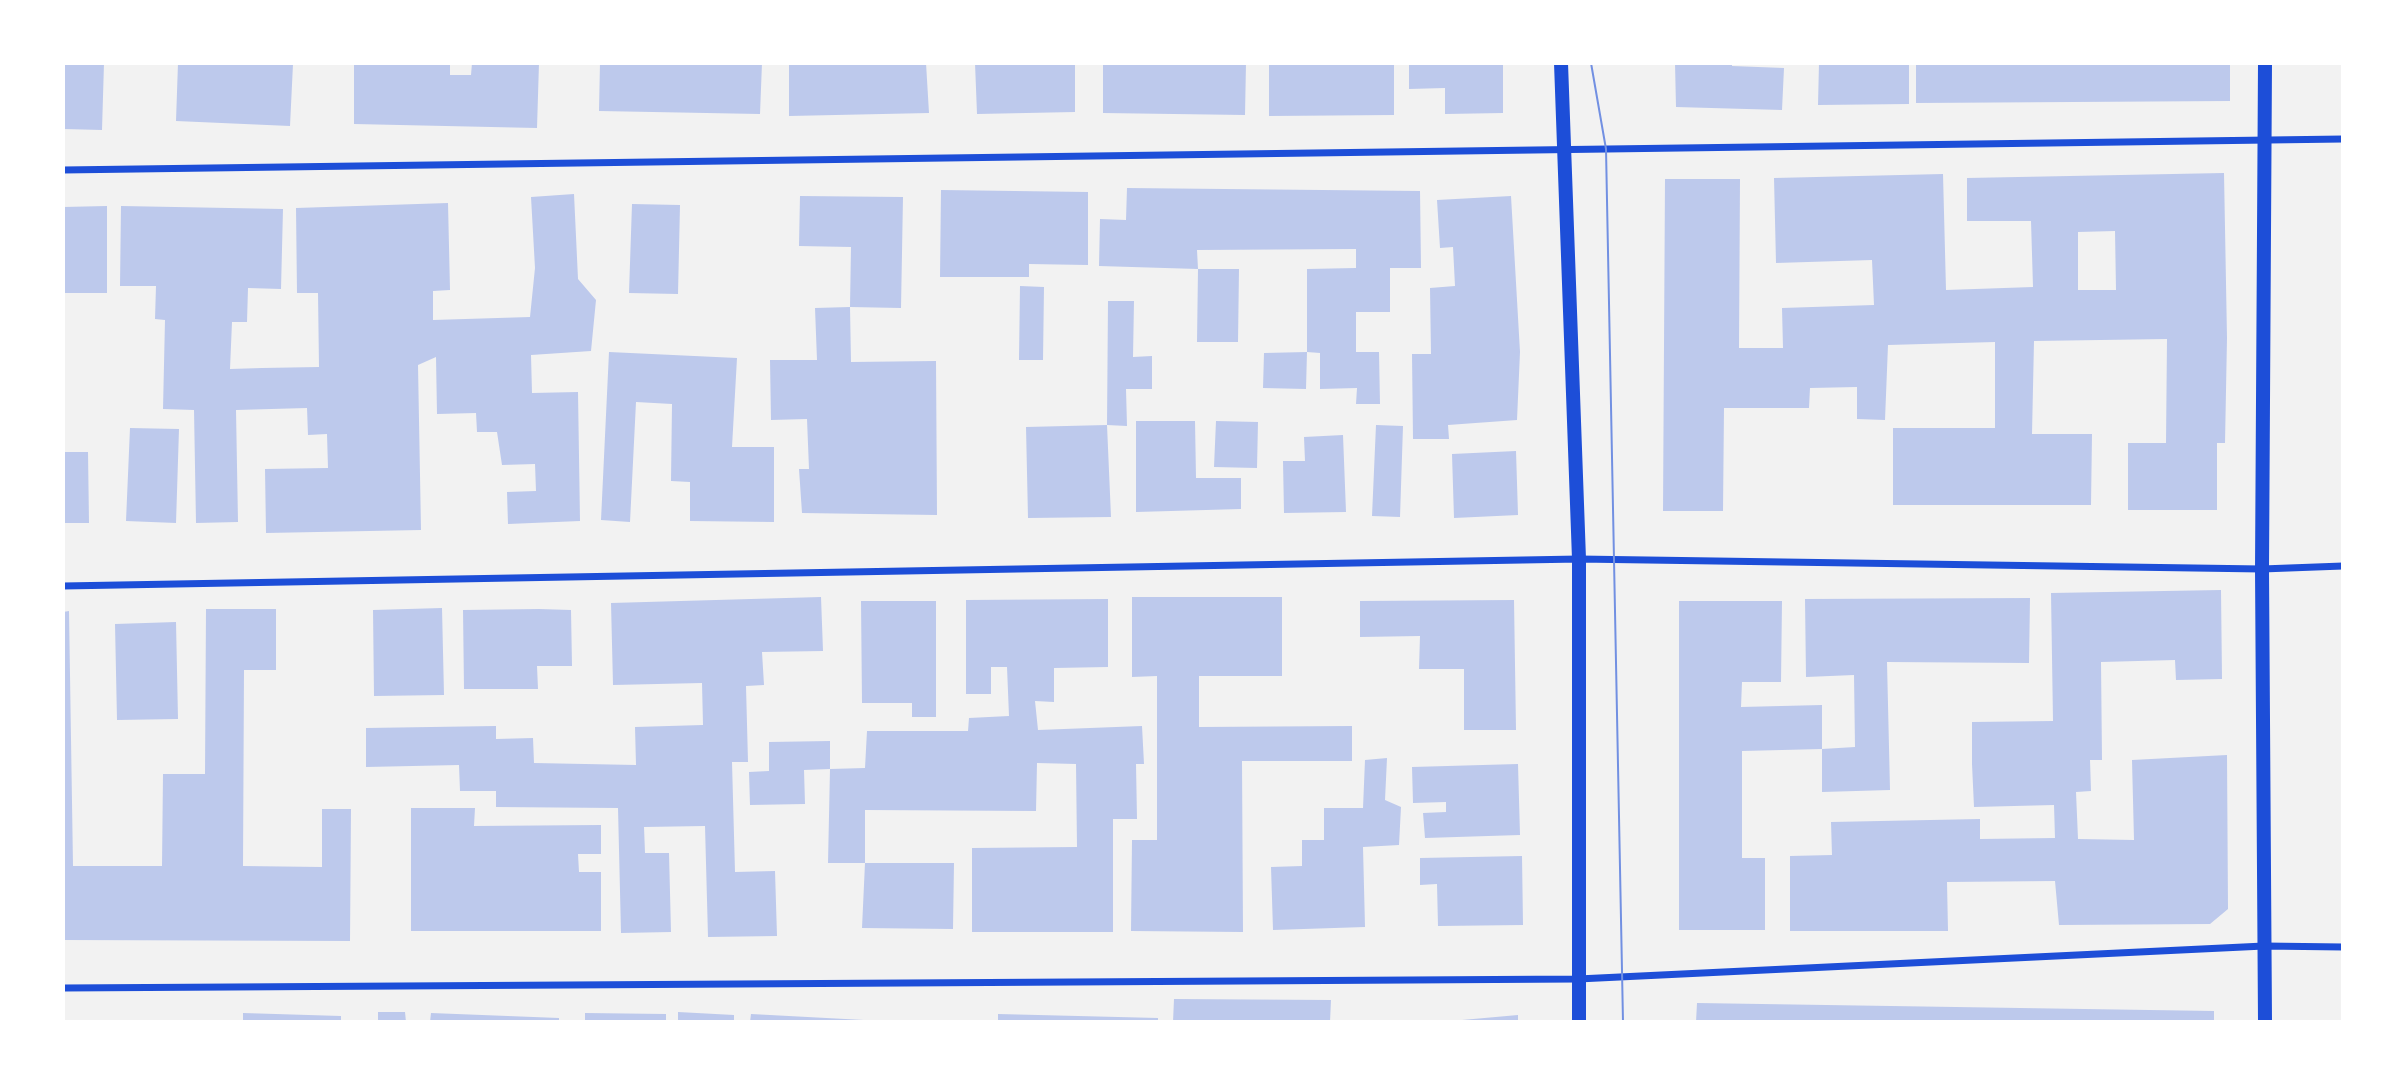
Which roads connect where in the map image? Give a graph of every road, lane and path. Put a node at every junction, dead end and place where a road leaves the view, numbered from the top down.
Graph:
1 (1561, 63) edge
2 (2265, 63) edge
3 (2343, 139) edge
4 (2264, 140) junction
5 (1563, 150) junction
6 (63, 170) edge
7 (1579, 559) junction
8 (2343, 566) edge
9 (2262, 569) junction
10 (63, 586) edge
11 (2264, 946) junction
12 (2343, 947) edge
13 (1578, 979) junction
14 (63, 988) edge
15 (1579, 1022) edge
16 (2265, 1022) edge

1 - 5 main road
2 - 4 main road
3 - 4 street
4 - 5 street
4 - 9 main road
5 - 6 street
5 - 7 main road
7 - 9 street
7 - 10 street
7 - 13 main road
8 - 9 street
9 - 11 main road
11 - 12 street
11 - 13 street
11 - 16 main road
13 - 14 street
13 - 15 main road

